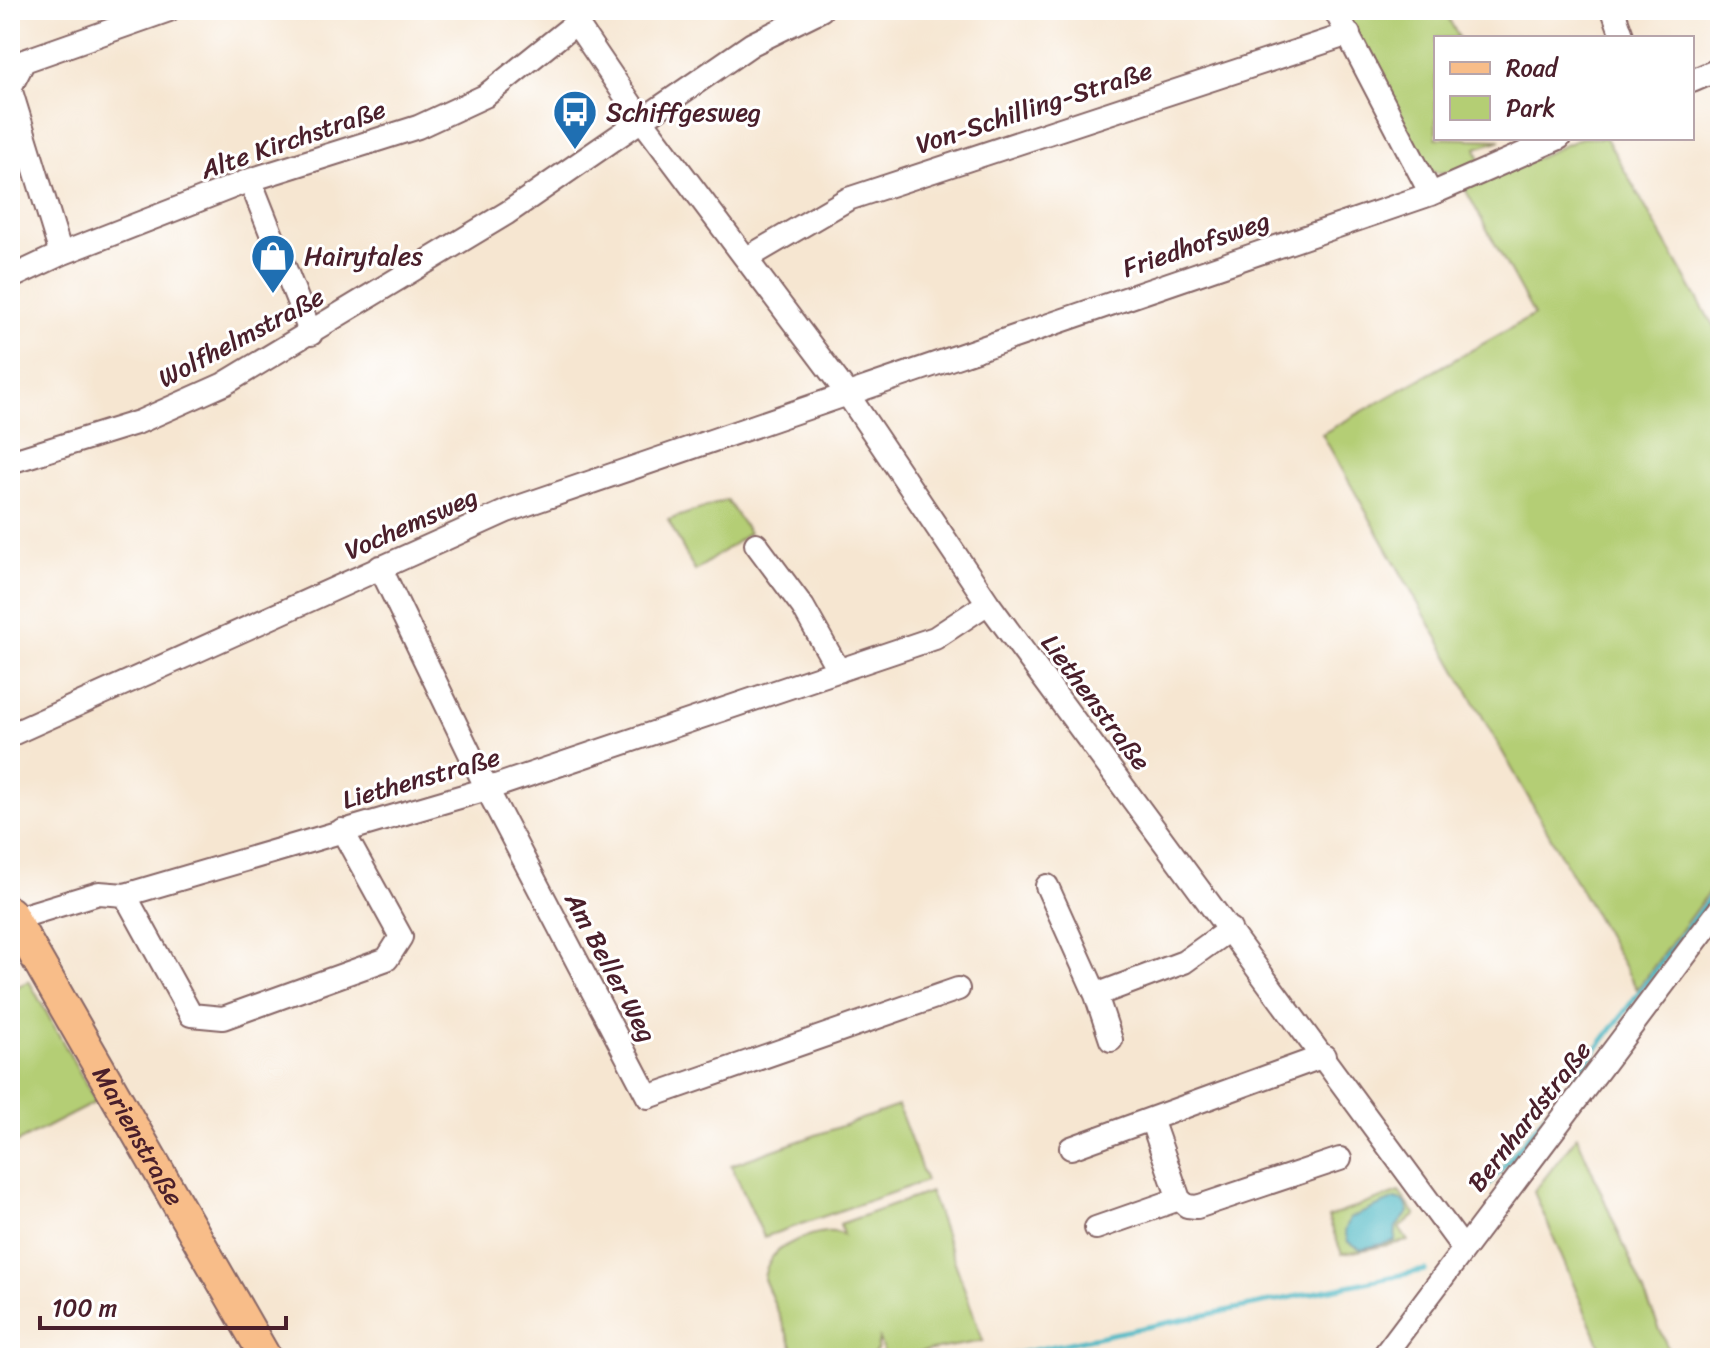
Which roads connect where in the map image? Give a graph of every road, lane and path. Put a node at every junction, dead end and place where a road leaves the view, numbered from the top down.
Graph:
1 (169, 10) edge
2 (821, 10) edge
3 (1335, 10) edge
4 (1613, 10) edge
5 (574, 17) edge
6 (1349, 34) junction
7 (1622, 36) edge
8 (1720, 69) edge
9 (1694, 80) edge
10 (641, 119) junction
11 (1554, 140) edge
12 (250, 180) junction
13 (1431, 194) junction
14 (61, 254) junction
15 (747, 258) junction
16 (10, 278) edge
17 (311, 334) junction
18 (846, 392) junction
19 (10, 462) edge
20 (756, 544) dead end
21 (380, 567) junction
22 (988, 603) junction
23 (839, 671) junction
24 (10, 735) edge
25 (487, 789) junction
26 (342, 830) junction
27 (1047, 886) dead end
28 (125, 895) junction
29 (1720, 909) edge
30 (11, 917) edge
31 (1230, 929) junction
32 (958, 989) dead end
33 (1096, 995) junction
34 (1111, 1040) dead end
35 (1324, 1056) junction
36 (1151, 1119) junction
37 (1071, 1148) dead end
38 (1340, 1159) dead end
39 (1179, 1199) junction
40 (1096, 1228) dead end
41 (1463, 1248) junction
42 (266, 1358) edge
43 (1382, 1358) edge

1 - 14 street
2 - 10 street, Wolfhelmstraße
3 - 6 street
4 - 7 street
5 - 10 street
5 - 12 street, Alte Kirchstraße
6 - 13 street
6 - 15 street, Von-Schilling-Straße
8 - 9 street
10 - 15 street
10 - 17 street, Wolfhelmstraße
11 - 13 street, Friedhofsweg
12 - 14 street, Alte Kirchstraße
12 - 17 street
13 - 18 street, Friedhofsweg
14 - 16 street, Alte Kirchstraße
15 - 18 street
17 - 19 street, Wolfhelmstraße
18 - 21 street, Vochemsweg
18 - 22 street
20 - 23 street
21 - 24 street, Vochemsweg
21 - 25 street, Am Beller Weg
22 - 23 street, Liethenstraße
22 - 31 street, Liethenstraße
23 - 25 street, Liethenstraße
25 - 26 street, Liethenstraße
25 - 32 street, Am Beller Weg
26 - 28 street, Liethenstraße
26 - 28 street
27 - 33 street
28 - 30 street, Liethenstraße
29 - 41 street, Bernhardstraße
30 - 42 main road, Marienstraße
31 - 33 street
31 - 35 street, Liethenstraße
33 - 34 street
35 - 36 street
35 - 41 street, Liethenstraße
36 - 37 street
36 - 39 street
38 - 39 street
39 - 40 street
41 - 43 street, Bernhardstraße

